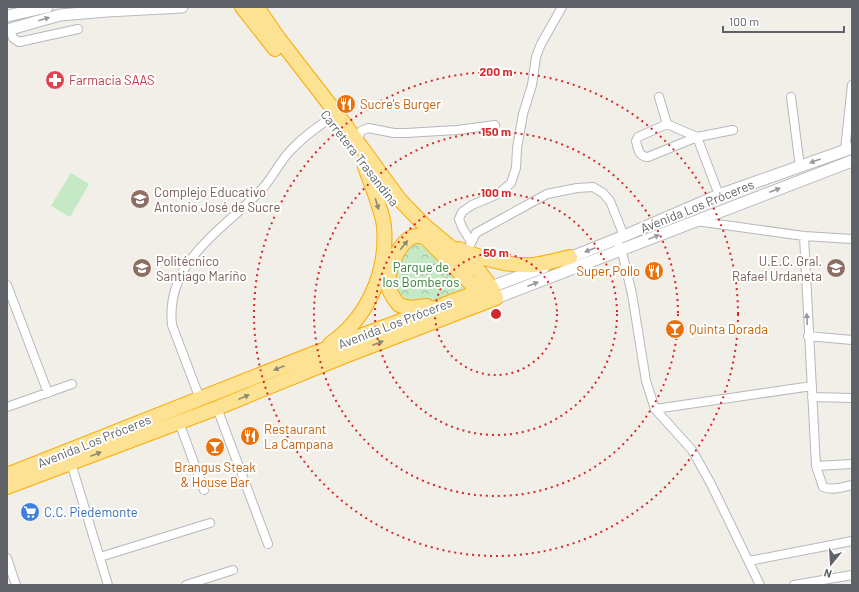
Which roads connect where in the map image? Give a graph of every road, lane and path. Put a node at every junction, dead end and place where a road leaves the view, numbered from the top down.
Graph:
1 (47, 7) edge
2 (182, 7) edge
3 (562, 7) edge
4 (244, 8) edge
5 (7, 16) edge
6 (78, 29) dead end
7 (8, 30) edge
8 (852, 85) edge
9 (659, 97) dead end
10 (791, 97) dead end
11 (333, 116) junction
12 (667, 124) junction
13 (495, 125) dead end
14 (733, 130) dead end
15 (697, 137) junction
16 (357, 142) junction
17 (848, 149) edge
18 (852, 161) edge
19 (365, 167) junction
20 (800, 167) junction
21 (719, 195) junction
22 (694, 221) junction
23 (804, 236) junction
24 (425, 237) junction
25 (620, 238) junction
26 (852, 239) edge
27 (442, 242) junction
28 (469, 247) junction
29 (621, 250) junction
30 (570, 257) junction
31 (7, 285) edge
32 (489, 294) junction
33 (441, 305) junction
34 (808, 336) junction
35 (852, 340) edge
36 (315, 354) junction
37 (72, 384) dead end
38 (812, 386) junction
39 (48, 393) junction
40 (812, 397) junction
41 (852, 398) edge
42 (200, 399) junction
43 (7, 407) edge
44 (217, 408) junction
45 (655, 409) junction
46 (179, 422) junction
47 (71, 463) junction
48 (852, 464) edge
49 (816, 466) junction
50 (7, 475) edge
51 (852, 485) edge
52 (7, 487) edge
53 (204, 490) dead end
54 (210, 523) dead end
55 (852, 541) edge
56 (268, 544) dead end
57 (100, 557) junction
58 (7, 558) edge
59 (749, 561) junction
60 (233, 570) dead end
61 (852, 575) edge
62 (16, 585) edge
63 (108, 585) edge
64 (186, 585) edge
65 (760, 585) edge
66 (794, 585) edge

1 - 5 main road
7 -> 2 main road
3 - 28 street
4 - 11 highway, Carretera Trasandina
6 - 7 street
8 - 17 street
9 - 12 street
10 - 20 street
11 - 16 highway, Carretera Trasandina
11 - 19 highway, Carretera Trasandina
11 - 42 street
12 - 15 street
12 - 15 street
13 - 16 street
14 - 15 street
15 - 21 street
16 - 27 highway, Carretera Trasandina
17 -> 20 main road, Avenida Los Próceres
22 -> 18 main road, Avenida Los Próceres
19 - 24 highway, Carretera Trasandina
19 -> 36 highway
20 - 21 main road, Avenida Los Próceres
21 - 25 main road, Avenida Los Próceres
22 - 23 street
29 -> 22 main road, Avenida Los Próceres
23 - 26 street
34 -> 23 street
24 - 32 highway, Carretera Trasandina
33 -> 24 highway
25 - 28 street
25 - 29 street
25 -> 30 main road, Avenida Los Próceres
27 - 28 highway
27 - 32 highway, Carretera Trasandina
28 - 30 highway
32 -> 29 main road, Avenida Los Próceres
29 - 45 street
30 - 32 main road, Avenida Los Próceres
31 - 39 street
32 - 33 highway, Avenida Los Próceres
44 -> 32 highway, Avenida Los Próceres
33 - 36 highway, Avenida Los Próceres
34 - 35 street
34 - 38 street
36 -> 42 highway, Avenida Los Próceres
37 - 39 street
38 - 40 street
38 - 45 street
39 - 43 street
40 - 41 street
40 - 49 street
42 - 50 highway, Avenida Los Próceres
44 - 46 highway, Avenida Los Próceres
44 - 56 street
45 - 59 street
47 -> 46 highway, Avenida Los Próceres
46 - 53 street
47 - 52 highway, Avenida Los Próceres
47 - 57 street
48 - 49 street
49 - 51 street
54 - 57 street
55 - 59 street
57 - 63 street
58 - 62 street
59 - 65 street
60 - 64 street
61 - 66 street

